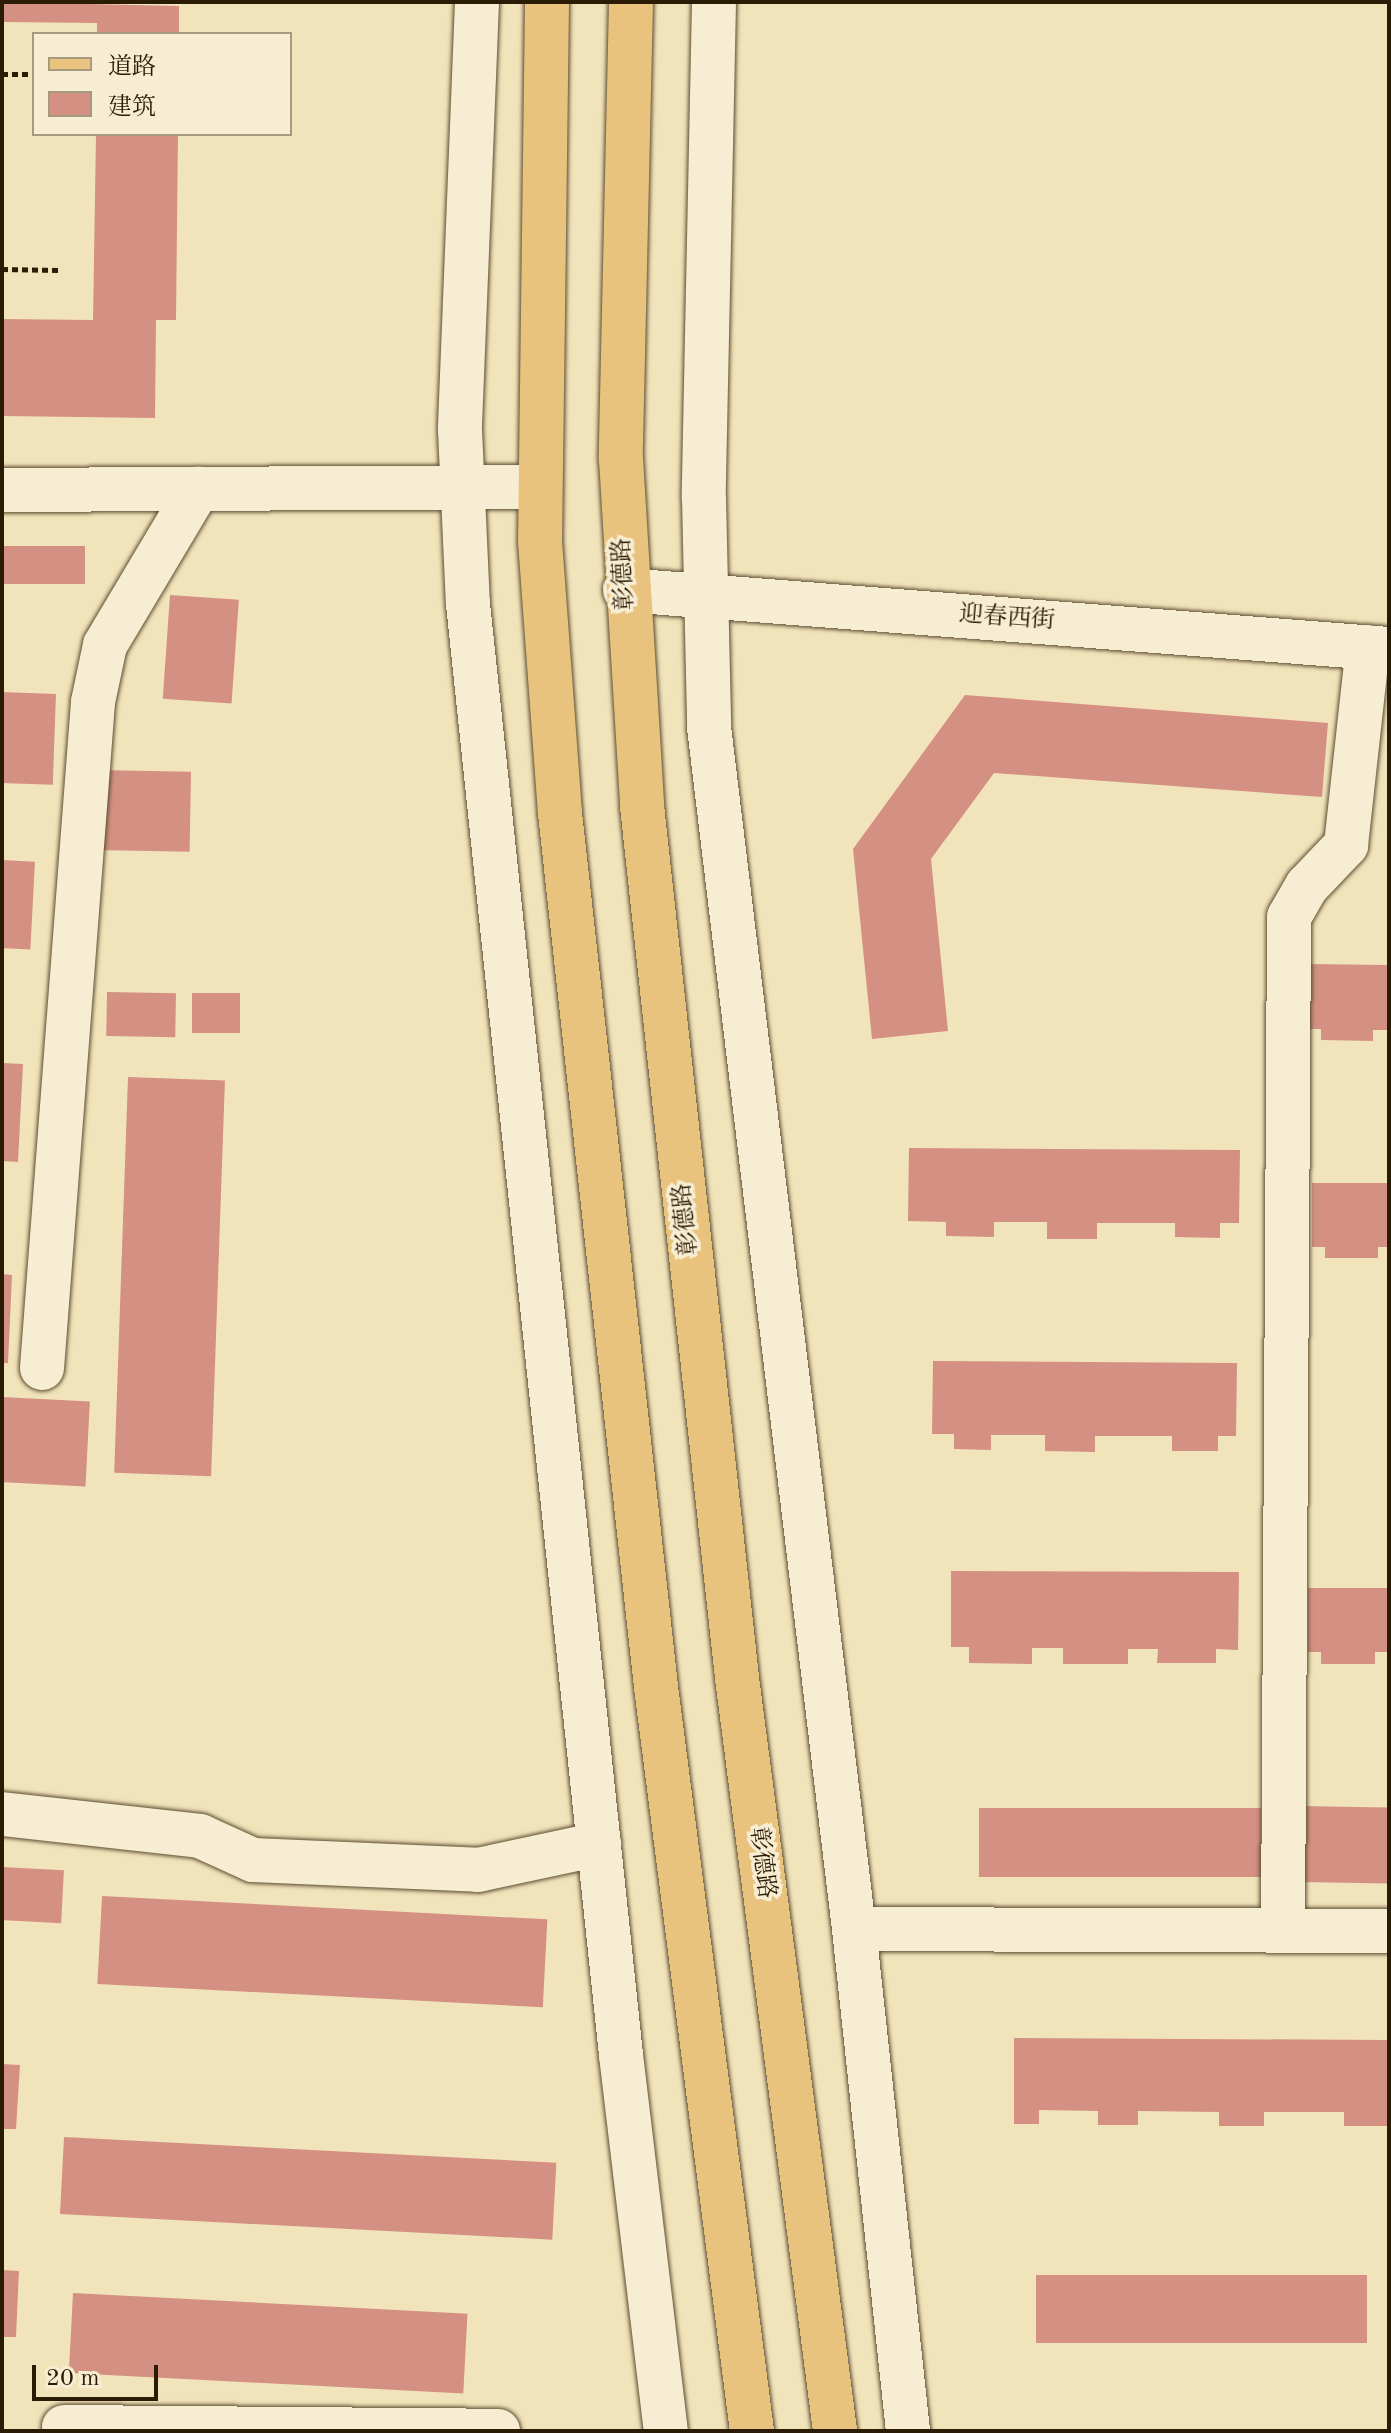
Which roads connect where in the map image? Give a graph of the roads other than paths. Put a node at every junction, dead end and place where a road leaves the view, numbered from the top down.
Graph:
1 (477, 2) edge
2 (547, 2) edge
3 (631, 2) edge
4 (714, 2) edge
5 (539, 487) junction
6 (463, 488) junction
7 (198, 489) junction
8 (2, 490) edge
9 (625, 590) junction
10 (703, 596) junction
11 (1379, 648) edge
12 (42, 1368) dead end
13 (2, 1814) edge
14 (599, 1844) junction
15 (854, 1929) junction
16 (1283, 1931) junction
17 (1389, 1931) edge
18 (64, 2427) dead end
19 (498, 2431) edge
20 (666, 2431) edge
21 (752, 2431) edge
22 (835, 2431) edge
23 (908, 2431) edge

1 - 6 street
2 - 5 main road
3 - 9 main road, 彰德路
4 - 10 street
5 - 6 street
5 - 21 main road
6 - 7 street
6 - 14 street
7 - 8 street
7 - 12 street
9 - 10 street, 迎春西街
9 - 22 main road, 彰德路
10 - 11 street, 迎春西街
10 - 15 street
11 - 16 street
13 - 14 street
14 - 20 street
15 - 16 street
15 - 23 street
16 - 17 street
18 - 19 street

